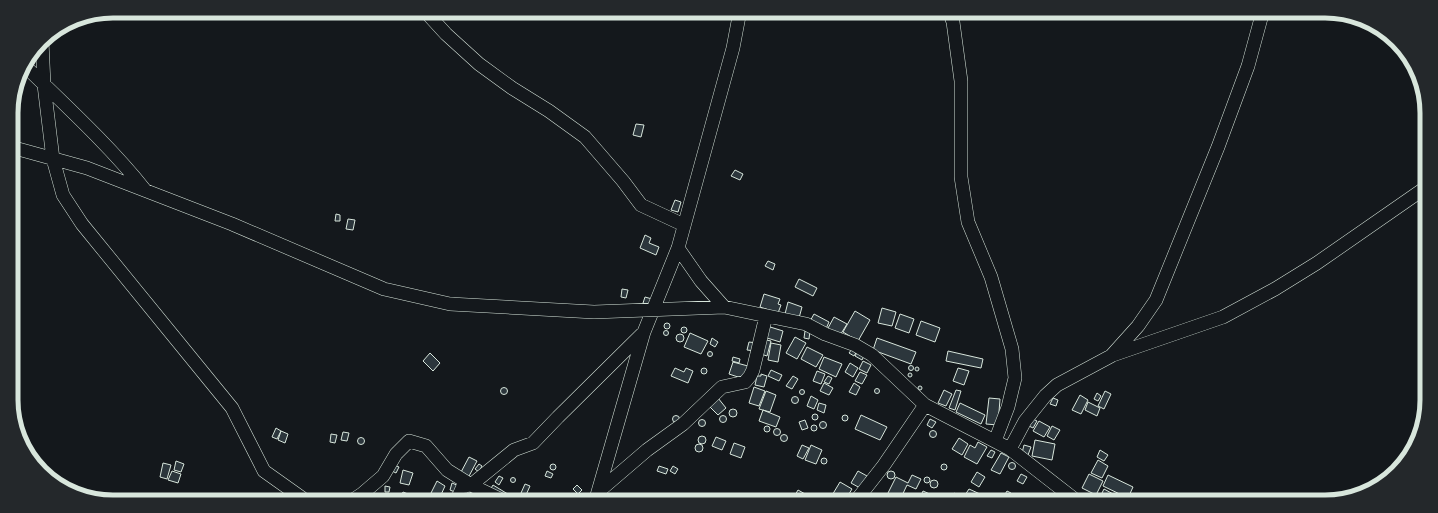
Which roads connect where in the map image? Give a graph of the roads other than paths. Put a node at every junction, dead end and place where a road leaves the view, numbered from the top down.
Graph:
1 (431, 18) edge
2 (739, 18) edge
3 (952, 18) edge
4 (1261, 18) edge
5 (42, 50) edge
6 (29, 70) edge
7 (44, 85) junction
8 (18, 149) edge
9 (53, 159) junction
10 (146, 191) junction
11 (1420, 191) edge
12 (684, 225) junction
13 (678, 248) junction
14 (724, 307) junction
15 (654, 309) junction
16 (766, 316) junction
17 (644, 332) junction
18 (1111, 356) junction
19 (925, 405) junction
20 (995, 441) junction
21 (1010, 449) junction
22 (471, 485) junction
23 (298, 495) edge
24 (360, 495) edge
25 (459, 495) edge
26 (492, 495) edge
27 (598, 495) edge
28 (599, 495) edge
29 (860, 495) edge
30 (1068, 495) edge

1 - 12 street
2 - 12 street
3 - 20 street
4 - 18 street
5 - 7 street
6 - 7 street
7 - 9 street
7 - 10 street
8 - 9 street
9 - 10 street
9 - 23 street
10 - 15 street
11 - 18 street
12 - 13 street
13 - 14 street
13 - 15 street
14 - 15 street
14 - 16 street
15 - 17 street
16 - 19 street
16 - 28 street
17 - 22 street
17 - 27 street
18 - 21 street
19 - 20 street
19 - 29 street
20 - 21 street
21 - 30 street
22 - 24 street
22 - 25 street
22 - 26 street

